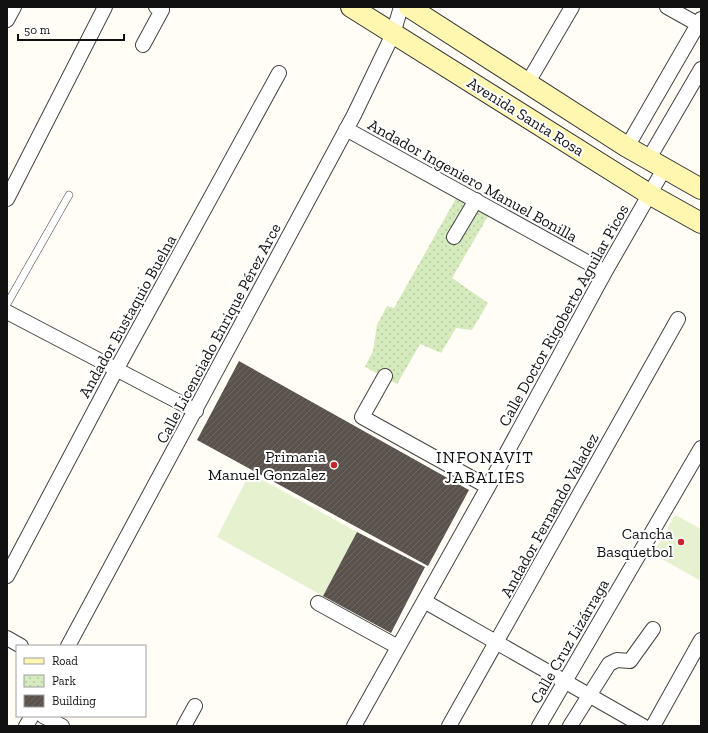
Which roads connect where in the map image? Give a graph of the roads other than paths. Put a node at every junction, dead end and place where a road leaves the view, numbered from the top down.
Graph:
1 (14, 7) edge
2 (105, 7) edge
3 (156, 7) edge
4 (351, 7) edge
5 (401, 7) edge
6 (409, 7) edge
7 (572, 7) edge
8 (667, 7) edge
9 (7, 20) edge
10 (700, 23) edge
11 (393, 34) junction
12 (143, 45) dead end
13 (701, 69) edge
14 (279, 73) dead end
15 (528, 84) junction
16 (346, 129) junction
17 (627, 147) junction
18 (656, 165) junction
19 (701, 189) edge
20 (69, 194) dead end
21 (649, 194) junction
22 (7, 199) edge
23 (476, 200) junction
24 (701, 223) edge
25 (454, 237) dead end
26 (605, 272) junction
27 (7, 304) edge
28 (7, 312) edge
29 (678, 319) dead end
30 (116, 370) junction
31 (385, 376) dead end
32 (196, 411) junction
33 (701, 448) edge
34 (488, 487) junction
35 (7, 576) edge
36 (424, 601) junction
37 (318, 603) dead end
38 (653, 629) dead end
39 (7, 638) edge
40 (701, 640) edge
41 (496, 643) junction
42 (19, 645) edge
43 (69, 645) edge
44 (398, 647) junction
45 (565, 682) junction
46 (588, 695) junction
47 (194, 706) dead end
48 (31, 717) edge
49 (45, 717) edge
50 (26, 726) edge
51 (62, 726) edge
52 (184, 726) edge
53 (354, 726) edge
54 (449, 726) edge
55 (539, 726) edge
56 (570, 726) edge
57 (643, 726) edge
58 (653, 726) edge

1 - 9 street
2 - 22 street
3 - 12 street
4 - 11 main road, Avenida Santa Rosa
5 - 11 street, Calle Licenciado Enrique Pérez Arce
6 - 15 main road, Avenida Santa Rosa
7 - 15 street
8 - 10 street
10 - 17 street
11 - 16 street, Calle Licenciado Enrique Pérez Arce
11 - 21 main road, Avenida Santa Rosa
13 - 18 street, Calle Doctor Rigoberto Aguilar Picos
14 - 30 street, Andador Eustaquio Buelna
15 - 17 main road, Avenida Santa Rosa
16 - 23 street, Andador Ingeniero Manuel Bonilla
16 - 32 street, Calle Licenciado Enrique Pérez Arce
17 - 18 main road, Avenida Santa Rosa
18 - 19 main road, Avenida Santa Rosa
18 - 21 street, Calle Doctor Rigoberto Aguilar Picos
20 - 27 lane
21 - 24 main road, Avenida Santa Rosa
21 - 26 street, Calle Doctor Rigoberto Aguilar Picos
23 - 25 street
23 - 26 street, Andador Ingeniero Manuel Bonilla
26 - 34 street, Calle Doctor Rigoberto Aguilar Picos
28 - 30 street
29 - 41 street, Andador Fernando Valadez
30 - 32 street
30 - 35 street, Andador Eustaquio Buelna
31 - 34 street
32 - 43 street, Calle Licenciado Enrique Pérez Arce
33 - 45 street, Calle Cruz Lizárraga
34 - 36 street, Calle Doctor Rigoberto Aguilar Picos
36 - 41 street
36 - 44 street, Calle Doctor Rigoberto Aguilar Picos
37 - 44 street
38 - 46 street
39 - 42 street
40 - 58 street
41 - 45 street
41 - 54 street, Andador Fernando Valadez
44 - 53 street, Calle Doctor Rigoberto Aguilar Picos
45 - 46 street
45 - 55 street, Calle Cruz Lizárraga
46 - 56 street
46 - 57 street
47 - 52 street
48 - 50 street
49 - 51 street

